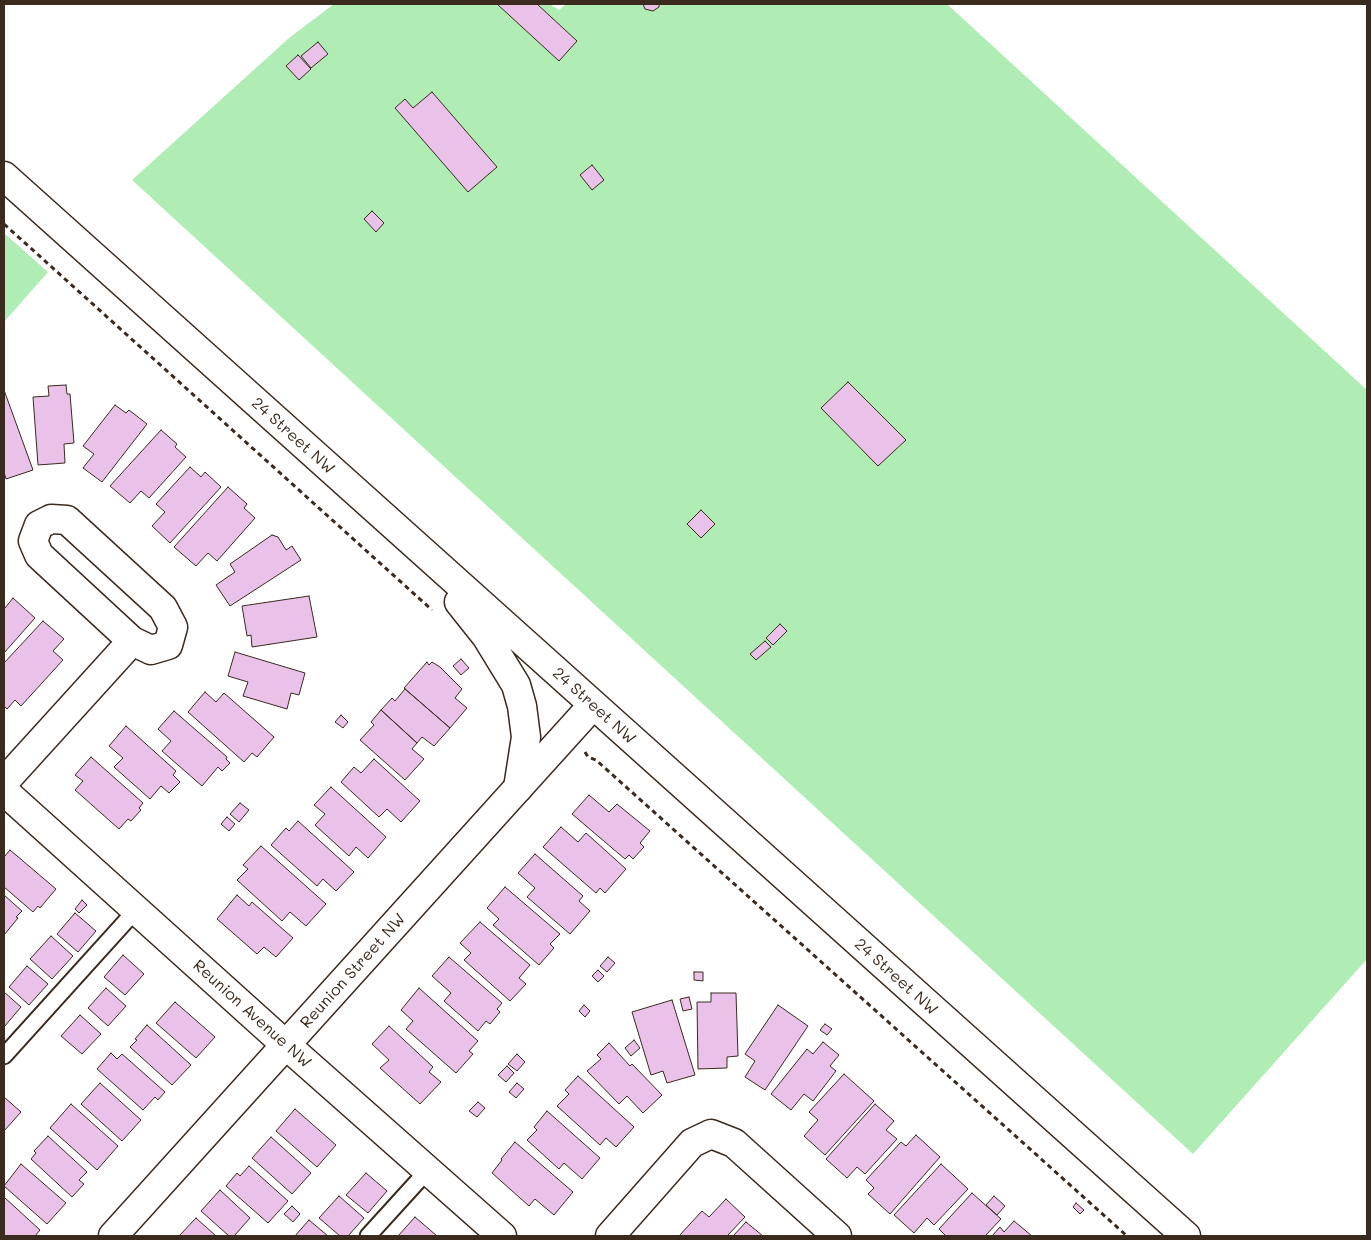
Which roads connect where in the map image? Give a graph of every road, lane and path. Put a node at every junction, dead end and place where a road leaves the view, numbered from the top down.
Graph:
1 (4, 176) edge
2 (4, 224) edge
3 (406, 536) junction
4 (437, 614) dead end
5 (132, 641) junction
6 (593, 705) junction
7 (588, 757) dead end
8 (4, 782) edge
9 (518, 788) junction
10 (4, 790) edge
11 (136, 910) junction
12 (286, 1044) junction
13 (4, 1056) edge
14 (428, 1170) junction
15 (112, 1236) edge
16 (368, 1236) edge
17 (502, 1236) edge
18 (610, 1236) edge
19 (838, 1236) edge
20 (1126, 1236) edge
21 (1186, 1236) edge

1 - 3 street, 24 Street NW
2 - 4 path
3 - 6 street, 24 Street NW
3 - 9 street
5 - 5 street
5 - 8 street
6 - 9 street, Reunion Street NW
6 - 21 street, 24 Street NW
7 - 20 path
9 - 12 street, Reunion Street NW
10 - 11 street, Reunion Avenue NW
11 - 12 street, Reunion Avenue NW
11 - 13 lane
12 - 14 street, Reunion Avenue NW
12 - 15 street, Reunion Street NW
14 - 16 lane
14 - 17 street, Reunion Avenue NW
18 - 19 street

